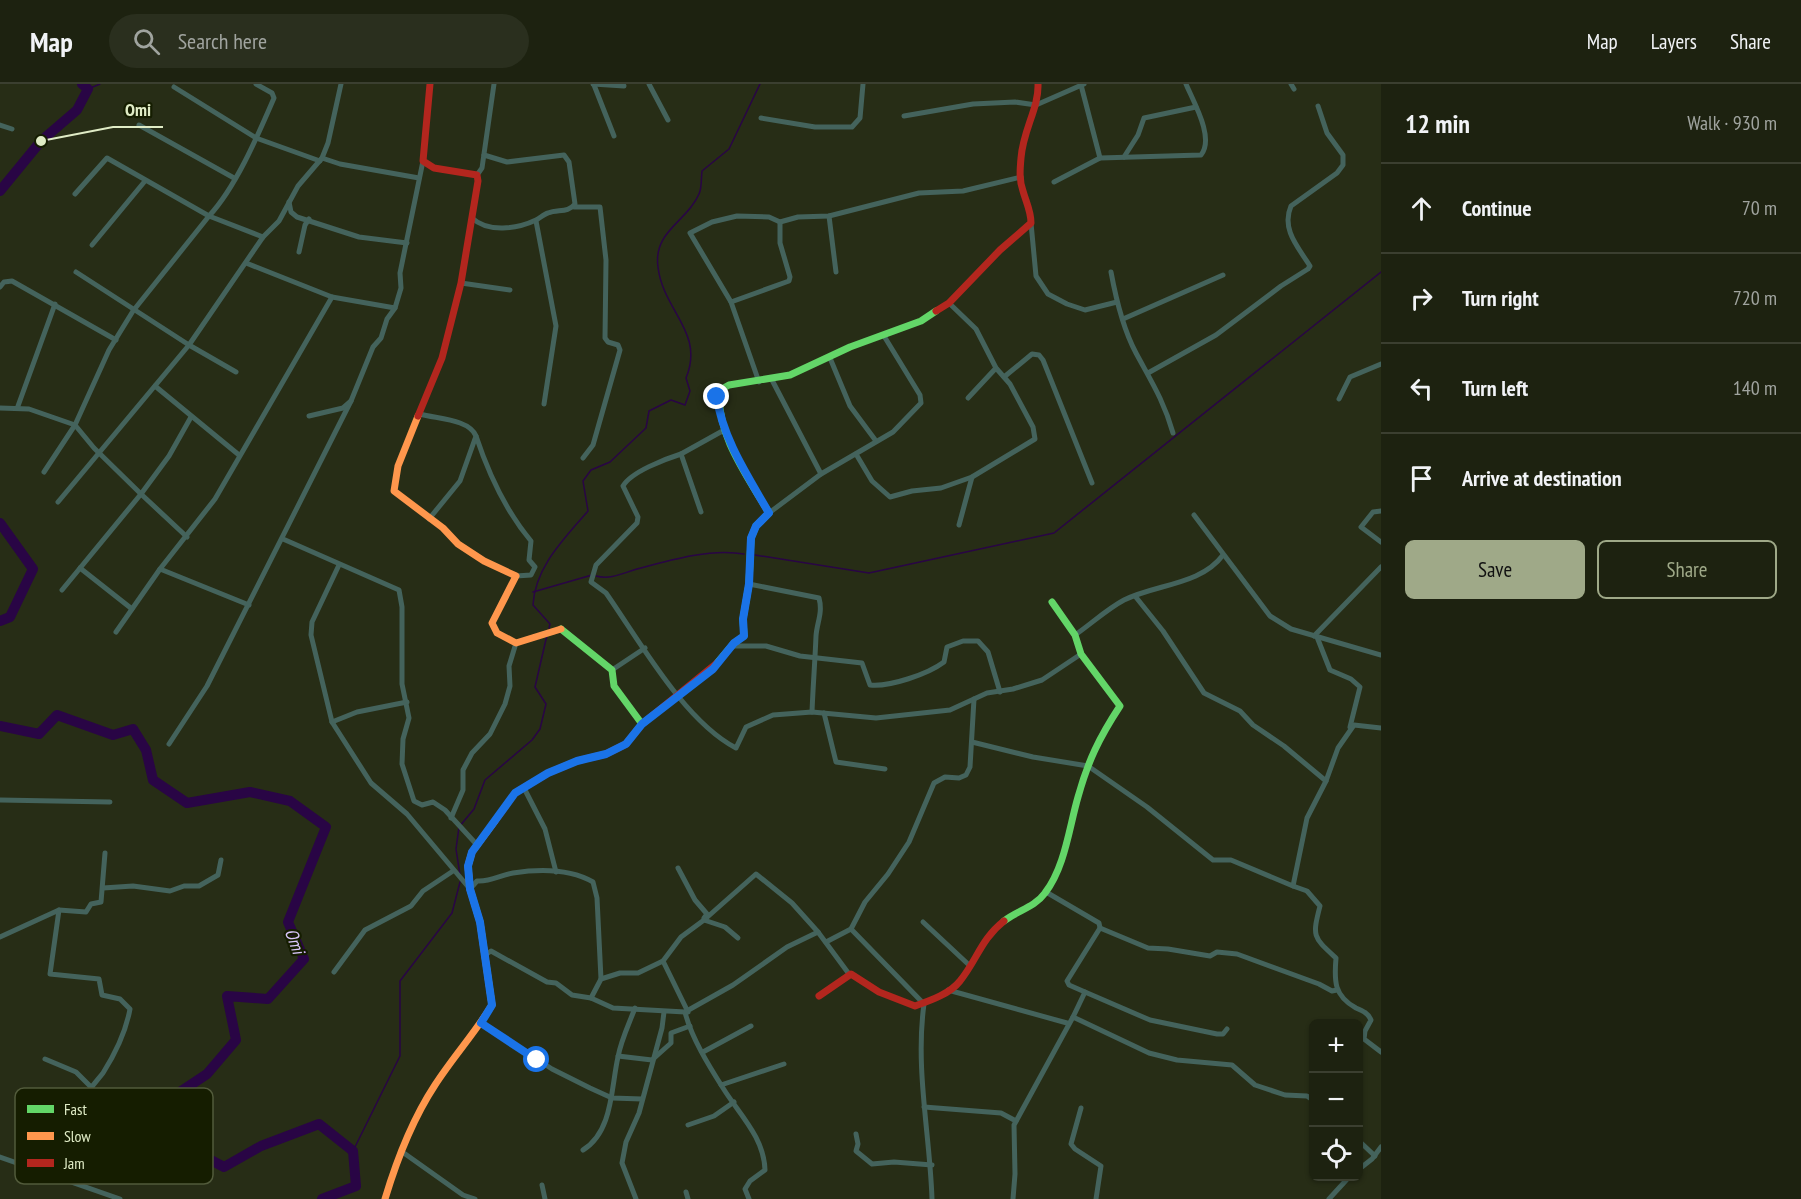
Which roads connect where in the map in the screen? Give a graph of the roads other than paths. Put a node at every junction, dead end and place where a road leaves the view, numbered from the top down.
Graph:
1 (256, 84) edge
2 (341, 84) edge
3 (430, 84) edge
4 (494, 84) edge
5 (593, 84) edge
6 (649, 84) edge
7 (863, 84) edge
8 (1038, 84) edge
9 (1186, 84) edge
10 (1083, 85) edge
11 (624, 86) edge
12 (174, 87) dead end
13 (1036, 105) junction
14 (1318, 106) dead end
15 (1196, 107) junction
16 (904, 116) dead end
17 (761, 118) dead end
18 (668, 120) dead end
19 (0, 125) edge
20 (139, 125) dead end
21 (12, 129) dead end
22 (614, 136) dead end
23 (256, 138) junction
24 (484, 155) junction
25 (1124, 157) junction
26 (1100, 158) junction
27 (321, 160) junction
28 (423, 161) junction
29 (477, 175) junction
30 (1022, 177) junction
31 (234, 178) junction
32 (419, 178) junction
33 (145, 181) junction
34 (1054, 182) dead end
35 (75, 194) dead end
36 (289, 201) junction
37 (574, 207) junction
38 (209, 216) junction
39 (829, 216) junction
40 (472, 218) junction
41 (309, 219) junction
42 (536, 221) junction
43 (780, 222) junction
44 (1031, 223) junction
45 (263, 237) junction
46 (407, 243) junction
47 (92, 245) dead end
48 (299, 252) dead end
49 (246, 263) junction
50 (76, 272) dead end
51 (836, 272) dead end
52 (1111, 272) dead end
53 (1223, 275) dead end
54 (461, 284) junction
55 (0, 287) edge
56 (510, 290) dead end
57 (332, 297) junction
58 (731, 302) junction
59 (1117, 302) junction
60 (950, 303) junction
61 (55, 304) junction
62 (395, 308) junction
63 (133, 311) junction
64 (1124, 319) junction
65 (884, 336) junction
66 (116, 340) junction
67 (189, 345) junction
68 (830, 358) junction
69 (1381, 364) edge
70 (996, 368) junction
71 (236, 372) dead end
72 (1148, 373) junction
73 (1004, 377) junction
74 (772, 380) junction
75 (759, 382) junction
76 (155, 386) junction
77 (968, 398) dead end
78 (1339, 399) dead end
79 (351, 401) junction
80 (544, 404) dead end
81 (18, 406) junction
82 (0, 408) edge
83 (420, 414) junction
84 (309, 416) dead end
85 (191, 417) junction
86 (75, 425) junction
87 (726, 429) junction
88 (1173, 433) dead end
89 (476, 436) junction
90 (876, 441) junction
91 (100, 453) junction
92 (856, 453) junction
93 (681, 454) junction
94 (239, 455) junction
95 (583, 458) dead end
96 (44, 472) dead end
97 (821, 474) junction
98 (972, 477) junction
99 (1092, 483) dead end
100 (141, 494) junction
101 (58, 502) dead end
102 (1381, 511) edge
103 (701, 512) dead end
104 (769, 513) junction
105 (1194, 515) dead end
106 (429, 519) junction
107 (959, 525) dead end
108 (187, 537) junction
109 (283, 538) junction
110 (1381, 542) edge
111 (1223, 555) junction
112 (339, 565) junction
113 (1381, 567) edge
114 (80, 568) junction
115 (160, 569) junction
116 (516, 576) junction
117 (749, 584) junction
118 (62, 590) dead end
119 (1135, 596) junction
120 (1052, 602) dead end
121 (249, 605) junction
122 (132, 609) junction
123 (116, 632) dead end
124 (1075, 635) junction
125 (1315, 636) junction
126 (516, 643) junction
127 (731, 646) junction
128 (645, 648) junction
129 (1081, 654) junction
130 (1381, 655) edge
131 (817, 658) junction
132 (612, 670) junction
133 (1000, 692) junction
134 (678, 696) junction
135 (975, 699) junction
136 (406, 702) junction
137 (812, 712) junction
138 (824, 713) junction
139 (332, 722) junction
140 (642, 724) junction
141 (1350, 727) junction
142 (1381, 728) edge
143 (972, 742) junction
144 (169, 744) dead end
145 (1088, 766) junction
146 (885, 770) dead end
147 (1326, 781) junction
148 (524, 788) junction
149 (0, 800) edge
150 (110, 802) dead end
151 (452, 818) junction
152 (478, 846) junction
153 (105, 853) dead end
154 (221, 860) dead end
155 (678, 868) dead end
156 (453, 871) junction
157 (555, 872) junction
158 (1293, 886) junction
159 (103, 888) junction
160 (470, 889) junction
161 (1046, 892) junction
162 (59, 910) junction
163 (704, 920) junction
164 (923, 922) dead end
165 (1100, 927) junction
166 (850, 929) junction
167 (818, 932) junction
168 (0, 938) edge
169 (738, 938) dead end
170 (826, 942) junction
171 (485, 955) junction
172 (663, 961) junction
173 (969, 965) junction
174 (334, 972) dead end
175 (849, 974) junction
176 (601, 979) junction
177 (948, 990) junction
178 (1337, 990) junction
179 (1085, 992) junction
180 (819, 996) dead end
181 (591, 998) junction
182 (924, 1004) junction
183 (635, 1008) junction
184 (664, 1012) junction
185 (686, 1012) junction
186 (1073, 1017) junction
187 (481, 1023) junction
188 (1067, 1023) junction
189 (690, 1026) junction
190 (751, 1026) dead end
191 (1227, 1029) dead end
192 (704, 1052) junction
193 (1381, 1052) edge
194 (618, 1056) junction
195 (45, 1059) dead end
196 (652, 1060) junction
197 (784, 1064) dead end
198 (721, 1085) junction
199 (91, 1087) joint
200 (1309, 1097) edge
201 (612, 1098) junction
202 (642, 1100) junction
203 (734, 1102) junction
204 (924, 1107) junction
205 (1081, 1108) dead end
206 (1016, 1121) junction
207 (688, 1125) dead end
208 (856, 1134) dead end
209 (1363, 1144) edge
210 (1381, 1147) edge
211 (584, 1150) dead end
212 (401, 1151) junction
213 (1375, 1156) junction
214 (0, 1157) edge
215 (15, 1163) edge
216 (932, 1165) junction
217 (1363, 1166) edge
218 (1345, 1181) edge
219 (74, 1184) edge
220 (542, 1185) dead end
221 (120, 1199) edge
222 (385, 1199) edge
223 (475, 1199) edge
224 (545, 1199) edge
225 (636, 1199) edge
226 (749, 1199) edge
227 (932, 1199) edge
228 (1013, 1199) edge
229 (1096, 1199) edge
230 (1329, 1199) edge

1 - 23 street
2 - 27 street
3 - 28 street
4 - 24 street
5 - 11 street
5 - 22 street
6 - 18 street
7 - 17 street
8 - 13 street
9 - 15 street
10 - 13 street
10 - 26 street
12 - 23 street
13 - 16 street
13 - 30 street
14 - 72 street
15 - 25 street
15 - 25 street
19 - 21 street
20 - 31 street
23 - 27 street
23 - 31 street
24 - 29 street
24 - 37 street
25 - 26 street
26 - 34 street
27 - 32 street
27 - 36 street
28 - 29 street
28 - 32 street
29 - 40 street
30 - 39 street
30 - 44 street
31 - 38 street
32 - 46 street
33 - 35 street
33 - 38 street
33 - 47 street
36 - 41 street
36 - 45 street
37 - 42 street
37 - 95 street
38 - 45 street
38 - 63 street
39 - 43 street
39 - 51 street
40 - 42 street
40 - 54 street
41 - 46 street
41 - 48 street
42 - 80 street
43 - 58 street
43 - 58 street
44 - 59 street
44 - 60 street
45 - 49 street
46 - 62 street
49 - 57 street
49 - 67 street
50 - 63 street
52 - 59 street
53 - 64 street
54 - 56 street
54 - 83 street
55 - 61 street
57 - 62 street
57 - 94 street
58 - 75 street
59 - 64 street
60 - 65 street
60 - 70 street
61 - 66 street
61 - 81 street
62 - 79 street
63 - 66 street
63 - 67 street
64 - 72 street
65 - 68 street
65 - 90 street
66 - 86 street
67 - 71 street
67 - 76 street
68 - 74 street
68 - 90 street
69 - 78 street
70 - 73 street
70 - 77 street
72 - 88 street
73 - 98 street
73 - 99 street
74 - 75 street
74 - 97 street
75 - 87 street
76 - 85 street
76 - 91 street
79 - 84 street
79 - 109 street
81 - 82 street
81 - 86 street
83 - 89 street
83 - 106 street
85 - 94 street
85 - 100 street
86 - 91 street
86 - 96 street
87 - 93 street
87 - 104 street
89 - 106 street
89 - 116 street
90 - 92 street
91 - 100 street
91 - 101 street
92 - 97 street
92 - 98 street
93 - 103 street
93 - 128 street
94 - 108 street
97 - 104 street
98 - 107 street
100 - 108 street
100 - 114 street
102 - 110 street
104 - 117 street
105 - 111 street
106 - 116 street
108 - 115 street
109 - 112 street
109 - 121 street
111 - 119 street
111 - 125 street
112 - 136 street
112 - 139 street
113 - 125 street
114 - 118 street
114 - 122 street
115 - 121 street
115 - 122 street
116 - 126 street
117 - 127 street
117 - 131 street
119 - 124 street
119 - 147 street
120 - 124 street
121 - 144 street
122 - 123 street
124 - 129 street
125 - 130 street
125 - 141 street
126 - 132 street
126 - 151 street
127 - 131 street
127 - 134 street
128 - 132 street
128 - 134 street
129 - 133 street
129 - 145 street
131 - 133 street
131 - 137 street
132 - 140 street
133 - 135 street
134 - 137 street
134 - 140 street
135 - 138 street
135 - 143 street
136 - 139 street
136 - 151 street
137 - 138 street
138 - 146 street
139 - 156 street
140 - 148 street
141 - 142 street
141 - 147 street
143 - 145 street
143 - 166 street
145 - 158 street
145 - 161 street
147 - 158 street
148 - 152 street
148 - 157 street
149 - 150 street
151 - 152 street
152 - 160 street
153 - 159 street
154 - 159 street
155 - 163 street
156 - 160 street
156 - 174 street
157 - 160 street
157 - 176 street
158 - 178 street
159 - 162 street
160 - 171 street
161 - 165 street
161 - 173 street
162 - 168 street
162 - 199 street
163 - 167 street
163 - 169 street
163 - 172 street
164 - 173 street
165 - 178 street
165 - 179 street
166 - 170 street
166 - 182 street
167 - 170 street
167 - 185 street
170 - 175 street
171 - 181 street
171 - 187 street
172 - 176 street
172 - 185 street
173 - 177 street
175 - 180 street
175 - 182 street
176 - 181 street
177 - 182 street
177 - 188 street
178 - 193 street
179 - 186 street
179 - 191 street
181 - 183 street
182 - 204 street
183 - 184 street
183 - 194 street
184 - 185 street
184 - 196 street
185 - 189 street
186 - 188 street
186 - 200 street
187 - 201 street
187 - 212 street
188 - 206 street
189 - 192 street
189 - 196 street
190 - 192 street
192 - 198 street
194 - 196 street
194 - 201 street
195 - 199 street
196 - 202 street
197 - 198 street
198 - 203 street
201 - 202 street
201 - 211 street
202 - 225 street
203 - 207 street
203 - 226 street
204 - 206 street
204 - 216 street
205 - 229 street
206 - 228 street
208 - 216 street
209 - 213 street
210 - 213 street
212 - 222 street
212 - 223 street
213 - 217 street
214 - 215 street
216 - 227 street
218 - 230 street
219 - 221 street
220 - 224 street

